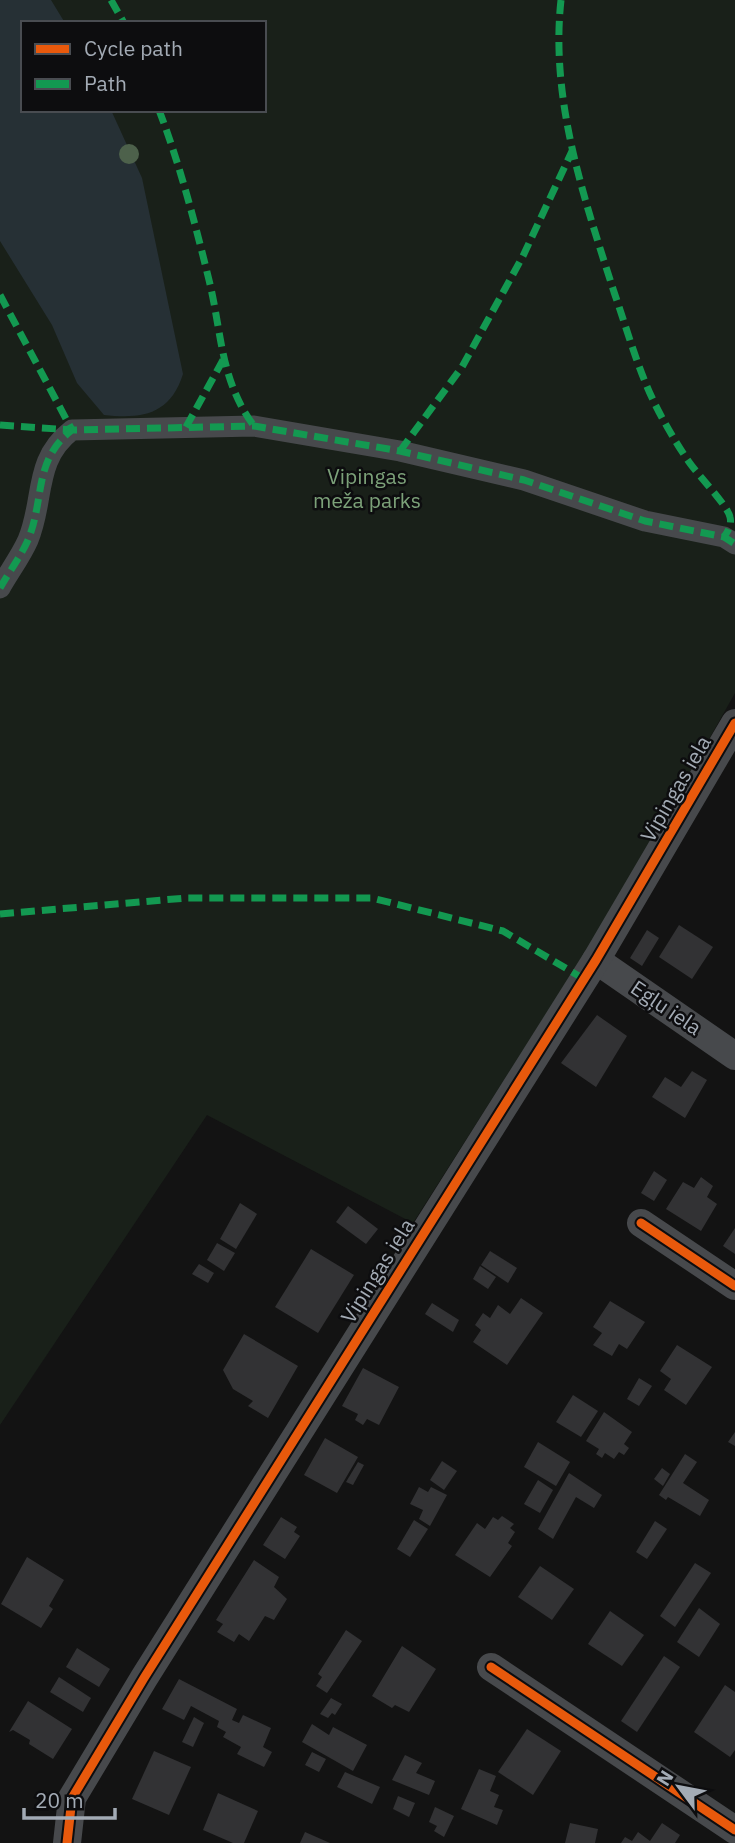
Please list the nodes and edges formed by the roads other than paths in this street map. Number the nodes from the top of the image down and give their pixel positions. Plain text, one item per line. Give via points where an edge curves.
1 (735, 544) edge
2 (0, 588) edge
3 (735, 723) edge
4 (596, 960) junction
5 (735, 1056) edge
6 (641, 1223) dead end
7 (735, 1286) edge
8 (491, 1667) dead end
9 (735, 1830) edge
10 (735, 1837) edge
11 (67, 1843) edge
12 (731, 1843) edge

1 - 2 street via 724,537 645,521 524,480 389,449 232,424 72,430 55,443 47,459 28,539
3 - 4 street, Vipingas iela
4 - 5 street, Egļu iela
4 - 11 street, Vipingas iela via 72,1798
6 - 7 street
8 - 9 street
10 - 12 street

